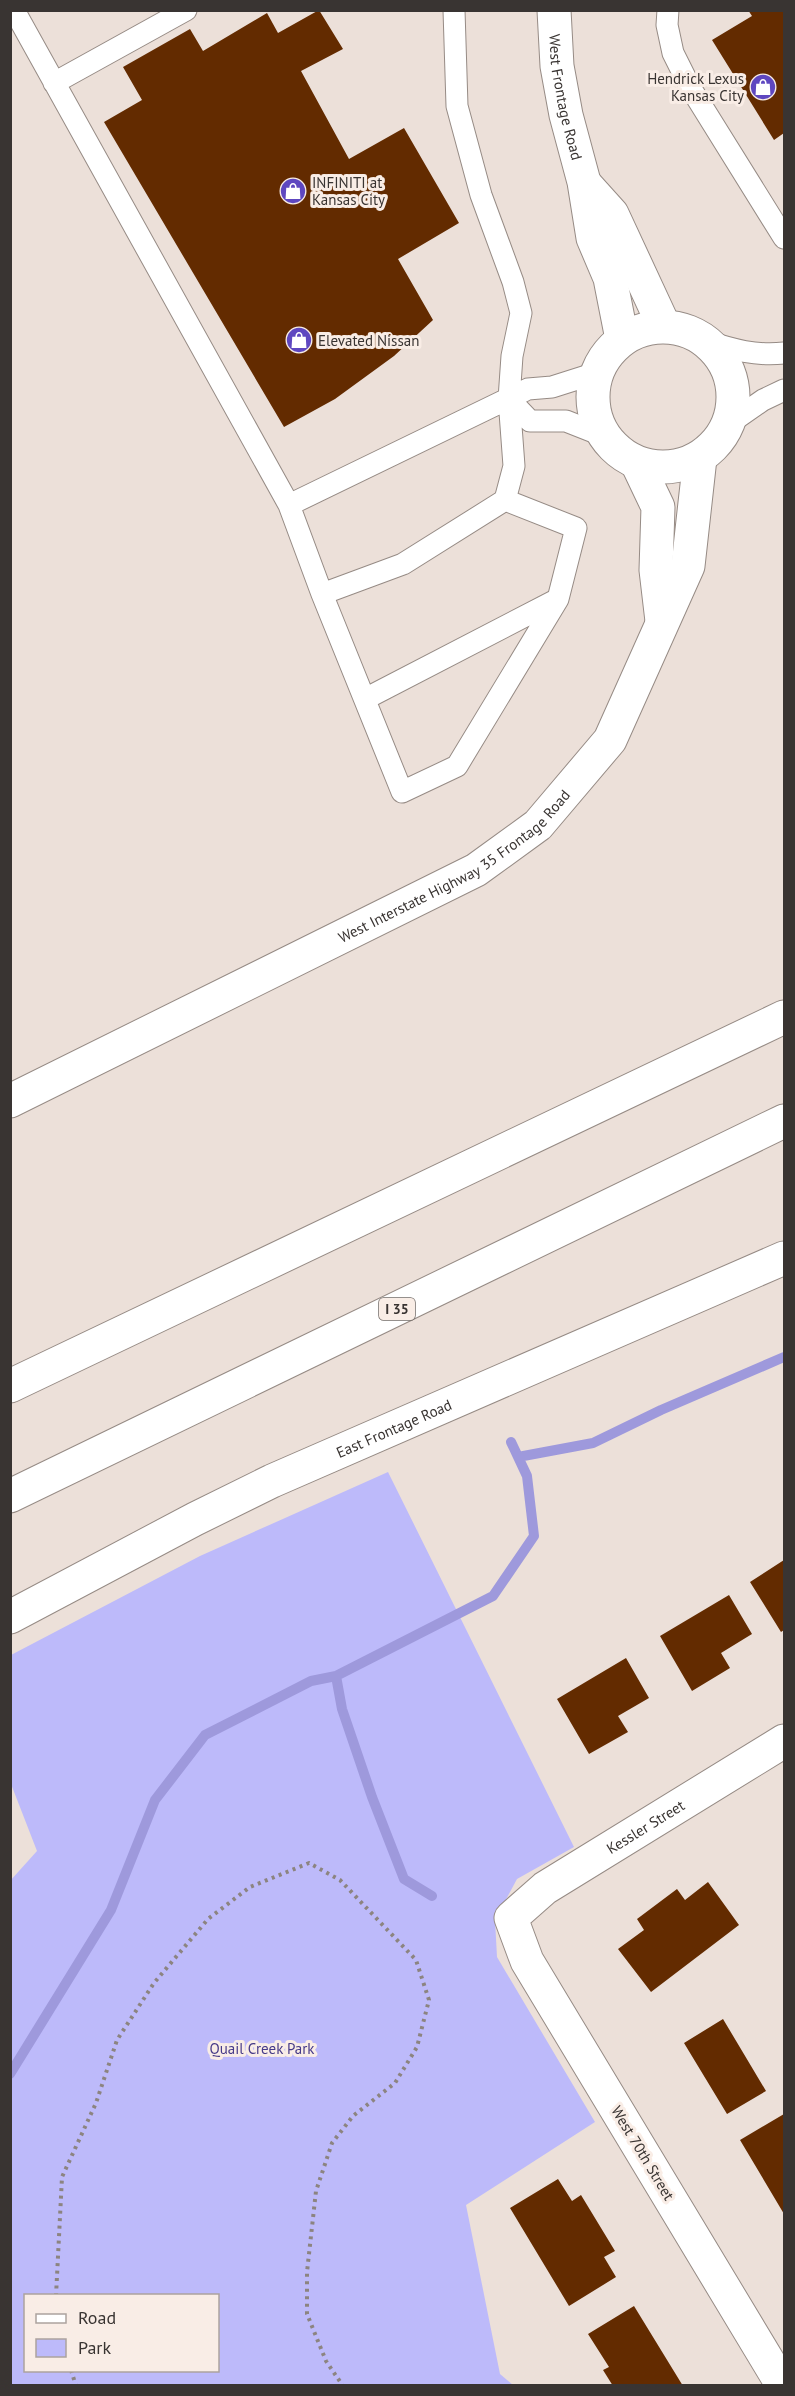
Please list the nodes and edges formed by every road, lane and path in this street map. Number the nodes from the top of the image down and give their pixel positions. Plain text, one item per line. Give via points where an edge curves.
1 (14, 10) edge
2 (186, 10) edge
3 (454, 10) edge
4 (554, 10) edge
5 (668, 10) edge
6 (54, 83) junction
7 (584, 182) junction
8 (776, 207) edge
9 (784, 238) edge
10 (664, 326) junction
11 (622, 339) junction
12 (706, 341) junction
13 (784, 353) edge
14 (596, 373) junction
15 (784, 390) edge
16 (509, 399) junction
17 (729, 423) junction
18 (604, 436) junction
19 (700, 458) junction
20 (637, 463) junction
21 (505, 500) junction
22 (290, 505) junction
23 (322, 594) junction
24 (558, 599) junction
25 (662, 621) junction
26 (364, 699) junction
27 (784, 1017) edge
28 (10, 1101) edge
29 (784, 1121) edge
30 (784, 1258) edge
31 (10, 1386) edge
32 (10, 1496) edge
33 (10, 1617) edge
34 (784, 1741) edge
35 (511, 1918) joint
36 (56, 2294) edge
37 (344, 2385) edge
38 (783, 2385) edge

1 - 6 lane
2 - 6 lane
3 - 16 lane via 457,106 481,195 521,313
4 - 7 main road, West Frontage Road via 558,76
5 - 8 lane via 673,53 690,87
6 - 22 lane
7 - 10 main road, West Frontage Road via 612,214
7 - 11 main road, West Frontage Road via 593,238 610,278
8 - 9 lane
10 - 11 main road via 642,329
10 - 12 main road via 686,330
11 - 14 main road via 606,354
12 - 13 lane via 763,355
12 - 17 main road via 722,357 731,378 734,401
14 - 16 lane via 552,387 528,389
14 - 18 main road via 592,394 595,416
15 - 17 lane
16 - 18 lane via 530,421 566,421
16 - 21 lane via 514,466
16 - 22 lane
17 - 19 main road via 718,443
18 - 20 main road via 618,452
19 - 20 main road via 680,466 659,468
19 - 25 main road, West Interstate Highway 35 Frontage Road via 688,566
20 - 25 main road via 658,507 656,570
21 - 23 lane via 403,564
21 - 24 lane via 576,528
22 - 23 lane
23 - 26 lane
24 - 26 lane
24 - 26 lane via 457,766 402,792
25 - 28 main road, West Interstate Highway 35 Frontage Road via 610,740 537,825 476,870
27 - 31 main road
29 - 32 main road, I 35
30 - 33 main road, East Frontage Road via 272,1481
34 - 35 main road, Kessler Street via 545,1888
35 - 38 main road, West 70th Street via 527,1961
36 - 37 path via 62,2177 96,2103 117,2040 154,1983 208,1919 250,1887 309,1863 340,1880 416,1960 429,2000 417,2047 394,2083 353,2116 332,2143 316,2191 307,2272 307,2314 326,2361

